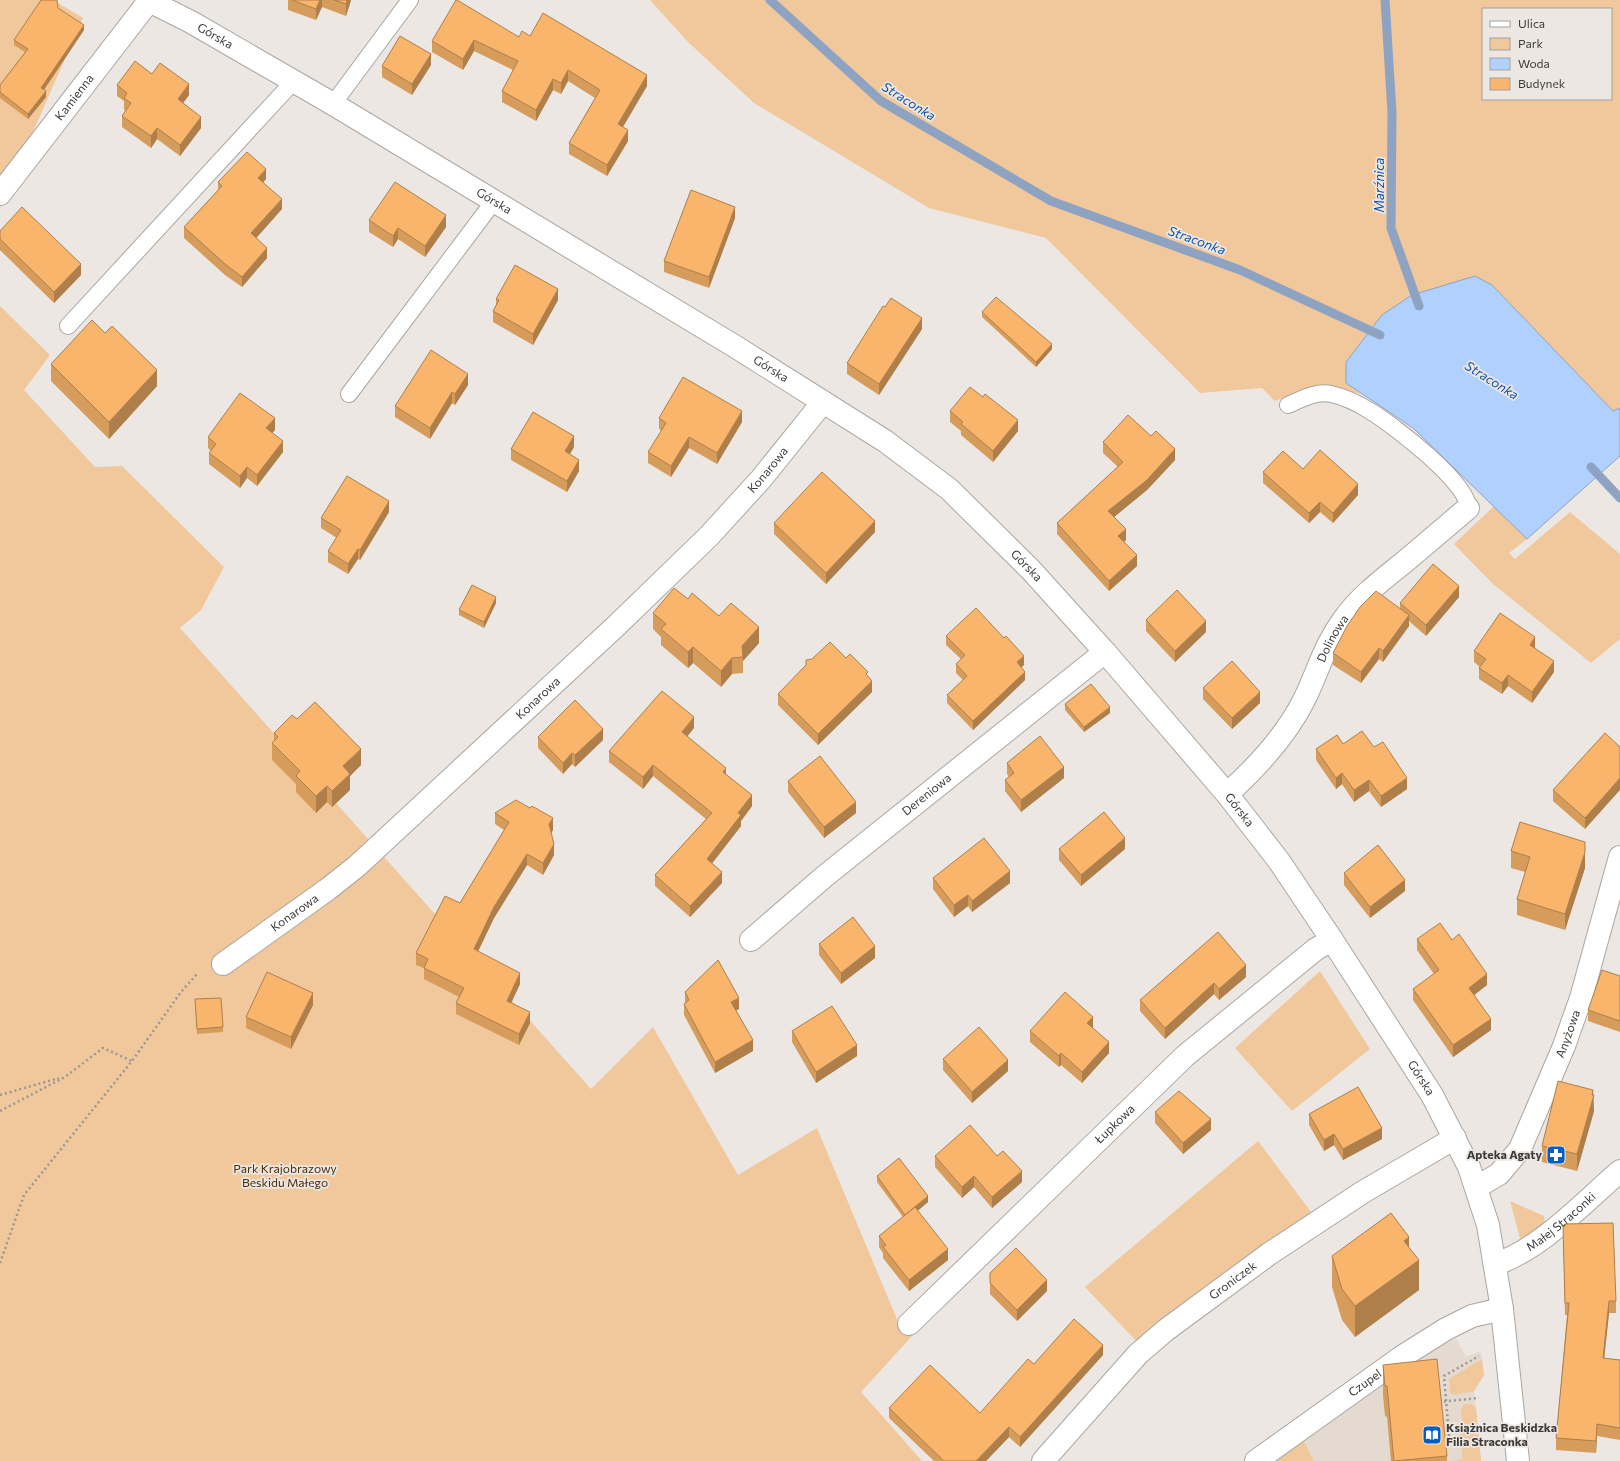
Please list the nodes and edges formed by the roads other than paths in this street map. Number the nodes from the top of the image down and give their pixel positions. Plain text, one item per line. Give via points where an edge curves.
1 (148, 0) edge
2 (410, 0) edge
3 (293, 82) junction
4 (333, 104) junction
5 (0, 194) edge
6 (494, 201) junction
7 (68, 326) dead end
8 (348, 394) dead end
9 (823, 402) junction
10 (1288, 405) dead end
11 (1468, 508) joint
12 (1105, 652) junction
13 (1227, 794) junction
14 (1620, 857) edge
15 (751, 940) dead end
16 (1332, 940) junction
17 (223, 964) road end
18 (1455, 1138) junction
19 (1620, 1171) edge
20 (1477, 1187) junction
21 (1496, 1264) junction
22 (1502, 1309) junction
23 (909, 1324) dead end
24 (1042, 1461) edge
25 (1256, 1461) edge
26 (1518, 1461) edge

1 - 3 street, Górska via 191,22
1 - 5 street, Kamienna
2 - 4 lane
3 - 4 street, Górska
3 - 7 lane
4 - 6 street, Górska
6 - 8 lane
6 - 9 street, Górska
9 - 12 street, Górska via 885,441 949,489 1030,570
9 - 17 street, Konarowa via 761,479 708,536 616,626 357,866
10 - 11 lane via 1313,394 1330,394 1346,398 1370,411 1403,434 1443,470 1460,488 1468,502
11 - 13 street, Dolinowa via 1357,602 1331,637 1294,716 1253,769
12 - 13 street, Górska
12 - 15 street, Dereniowa via 825,876
13 - 16 street, Górska via 1279,861
14 - 20 street, Anyżowa via 1574,1018 1520,1149 1499,1174
16 - 18 street, Górska via 1432,1095
16 - 23 street, Łupkowa via 1316,949 1185,1056
18 - 20 street, Górska
18 - 24 street, Groniczek via 1363,1192 1276,1250 1166,1330 1138,1354
19 - 21 street, Małej Straconki via 1541,1240 1514,1258
20 - 21 street, Górska
21 - 22 street, Górska
22 - 25 street, Czupel via 1472,1316 1403,1356
22 - 26 street, Górska

